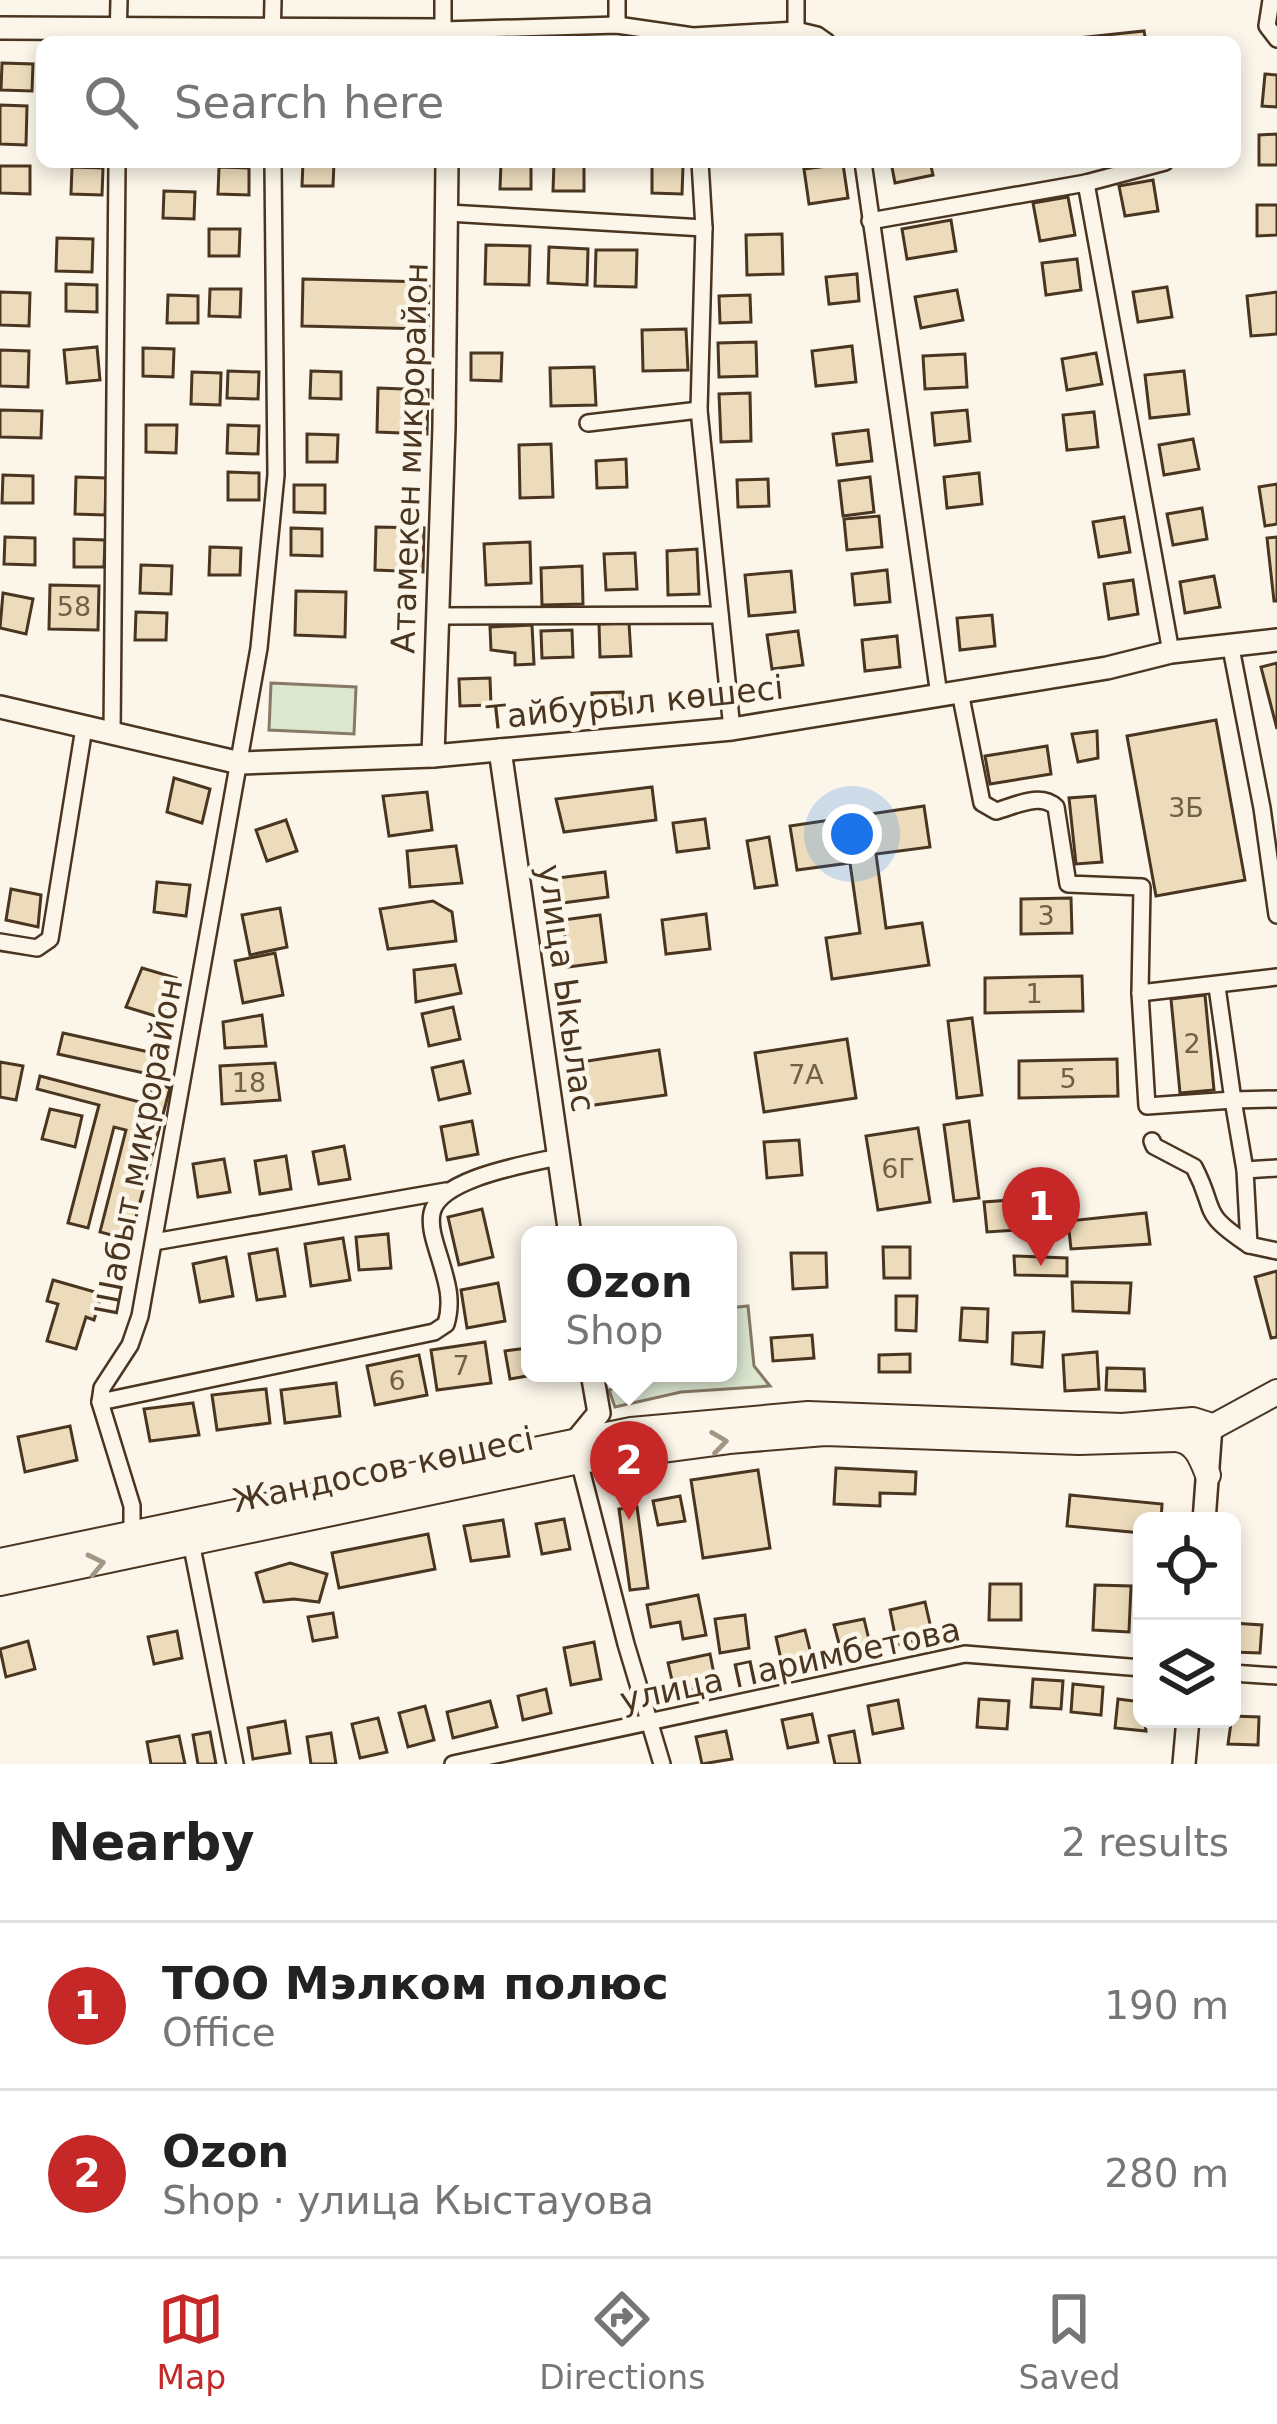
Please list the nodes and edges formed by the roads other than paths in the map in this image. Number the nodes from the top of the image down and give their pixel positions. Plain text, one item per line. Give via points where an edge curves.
1 (119, 0) edge
2 (273, 0) edge
3 (443, 0) edge
4 (617, 0) edge
5 (796, 0) edge
6 (1271, 0) edge
7 (617, 25) junction
8 (0, 28) edge
9 (796, 30) junction
10 (118, 34) edge
11 (272, 36) edge
12 (443, 36) edge
13 (677, 36) edge
14 (727, 36) edge
15 (818, 36) edge
16 (1277, 39) edge
17 (117, 168) edge
18 (273, 168) edge
19 (447, 168) edge
20 (700, 168) edge
21 (864, 168) edge
22 (1143, 168) edge
23 (1086, 184) junction
24 (448, 213) junction
25 (870, 221) junction
26 (704, 228) junction
27 (699, 410) junction
28 (588, 423) dead end
29 (720, 615) junction
30 (438, 616) junction
31 (1277, 640) edge
32 (1230, 643) junction
33 (1171, 652) junction
34 (949, 694) junction
35 (0, 707) edge
36 (84, 728) junction
37 (732, 729) junction
38 (112, 735) junction
39 (500, 750) junction
40 (433, 756) junction
41 (240, 763) junction
42 (1277, 915) edge
43 (0, 942) edge
44 (1277, 977) edge
45 (1217, 987) junction
46 (1140, 993) junction
47 (1277, 1099) edge
48 (1232, 1100) junction
49 (1152, 1141) dead end
50 (558, 1157) junction
51 (1277, 1168) edge
52 (1245, 1170) junction
53 (446, 1191) junction
54 (569, 1226) edge
55 (154, 1242) junction
56 (1249, 1245) junction
57 (1277, 1251) edge
58 (593, 1382) edge
59 (1277, 1392) edge
60 (100, 1402) junction
61 (1211, 1426) junction
62 (1176, 1439) junction
63 (577, 1451) junction
64 (1208, 1475) junction
65 (1205, 1512) edge
66 (132, 1533) junction
67 (189, 1533) junction
68 (0, 1561) edge
69 (0, 1583) edge
70 (1133, 1667) edge
71 (1241, 1674) edge
72 (1277, 1676) edge
73 (651, 1723) junction
74 (1187, 1728) edge
75 (235, 1764) edge
76 (453, 1764) edge
77 (662, 1764) edge
78 (1184, 1764) edge

1 - 10 street
2 - 11 street
3 - 12 street
4 - 7 street
5 - 9 street
6 - 16 street via 1267,26
7 - 12 street
7 - 13 street
8 - 10 street
9 - 14 street
9 - 15 street
10 - 11 street
11 - 12 street
17 - 38 street
18 - 41 street, Шабыт микрорайон via 276,476
19 - 24 street, Атамекен микрорайон
20 - 26 street
21 - 25 street
22 - 23 street
23 - 25 street
23 - 33 street
24 - 26 street
24 - 30 street, Атамекен микрорайон
25 - 34 street
26 - 27 street
27 - 28 street
27 - 29 street
29 - 30 street
29 - 37 street
30 - 40 street, Атамекен микрорайон
31 - 32 street, Тайбурыл көшесі
32 - 33 street, Тайбурыл көшесі
32 - 42 street
33 - 34 street, Тайбурыл көшесі
34 - 37 street, Тайбурыл көшесі
34 - 46 street via 982,803 996,811 1049,800 1068,884 1142,887
35 - 36 street, Тайбурыл көшесі
36 - 38 street, Тайбурыл көшесі
36 - 43 street via 50,939 37,948
37 - 39 street, Тайбурыл көшесі
38 - 41 street, Тайбурыл көшесі
39 - 40 street, Тайбурыл көшесі
39 - 50 street, улица Ыкылас
40 - 41 street, Тайбурыл көшесі
41 - 55 street, Шабыт микрорайон
44 - 45 street
45 - 46 street
45 - 48 street
46 - 48 street via 1148,1108
47 - 48 street
48 - 52 street
49 - 56 street via 1194,1167 1208,1212
50 - 53 street
50 - 54 street, улица Ыкылас
51 - 52 street
52 - 56 street
53 - 55 street
53 - 60 street via 432,1214 451,1310 434,1332
55 - 60 street, Шабыт микрорайон via 135,1330
56 - 57 street
58 - 63 street via 598,1413
59 - 61 main road, Жандосов көшесі
60 - 66 street
61 - 62 main road, Жандосов көшесі
61 - 63 main road, Жандосов көшесі via 808,1414 631,1430
61 - 64 street
63 -> 62 main road, Жандосов көшесі via 825,1433
62 - 64 main road via 1199,1453
63 - 67 main road, Жандосов көшесі
63 - 73 street
64 - 65 street
66 - 67 main road, Жандосов көшесі
66 - 68 main road, Жандосов көшесі
69 -> 67 main road, Жандосов көшесі
67 - 75 street
70 - 73 street, улица Паримбетова via 965,1654
71 - 72 street
73 - 76 street, улица Паримбетова
73 - 77 street
74 - 78 street

